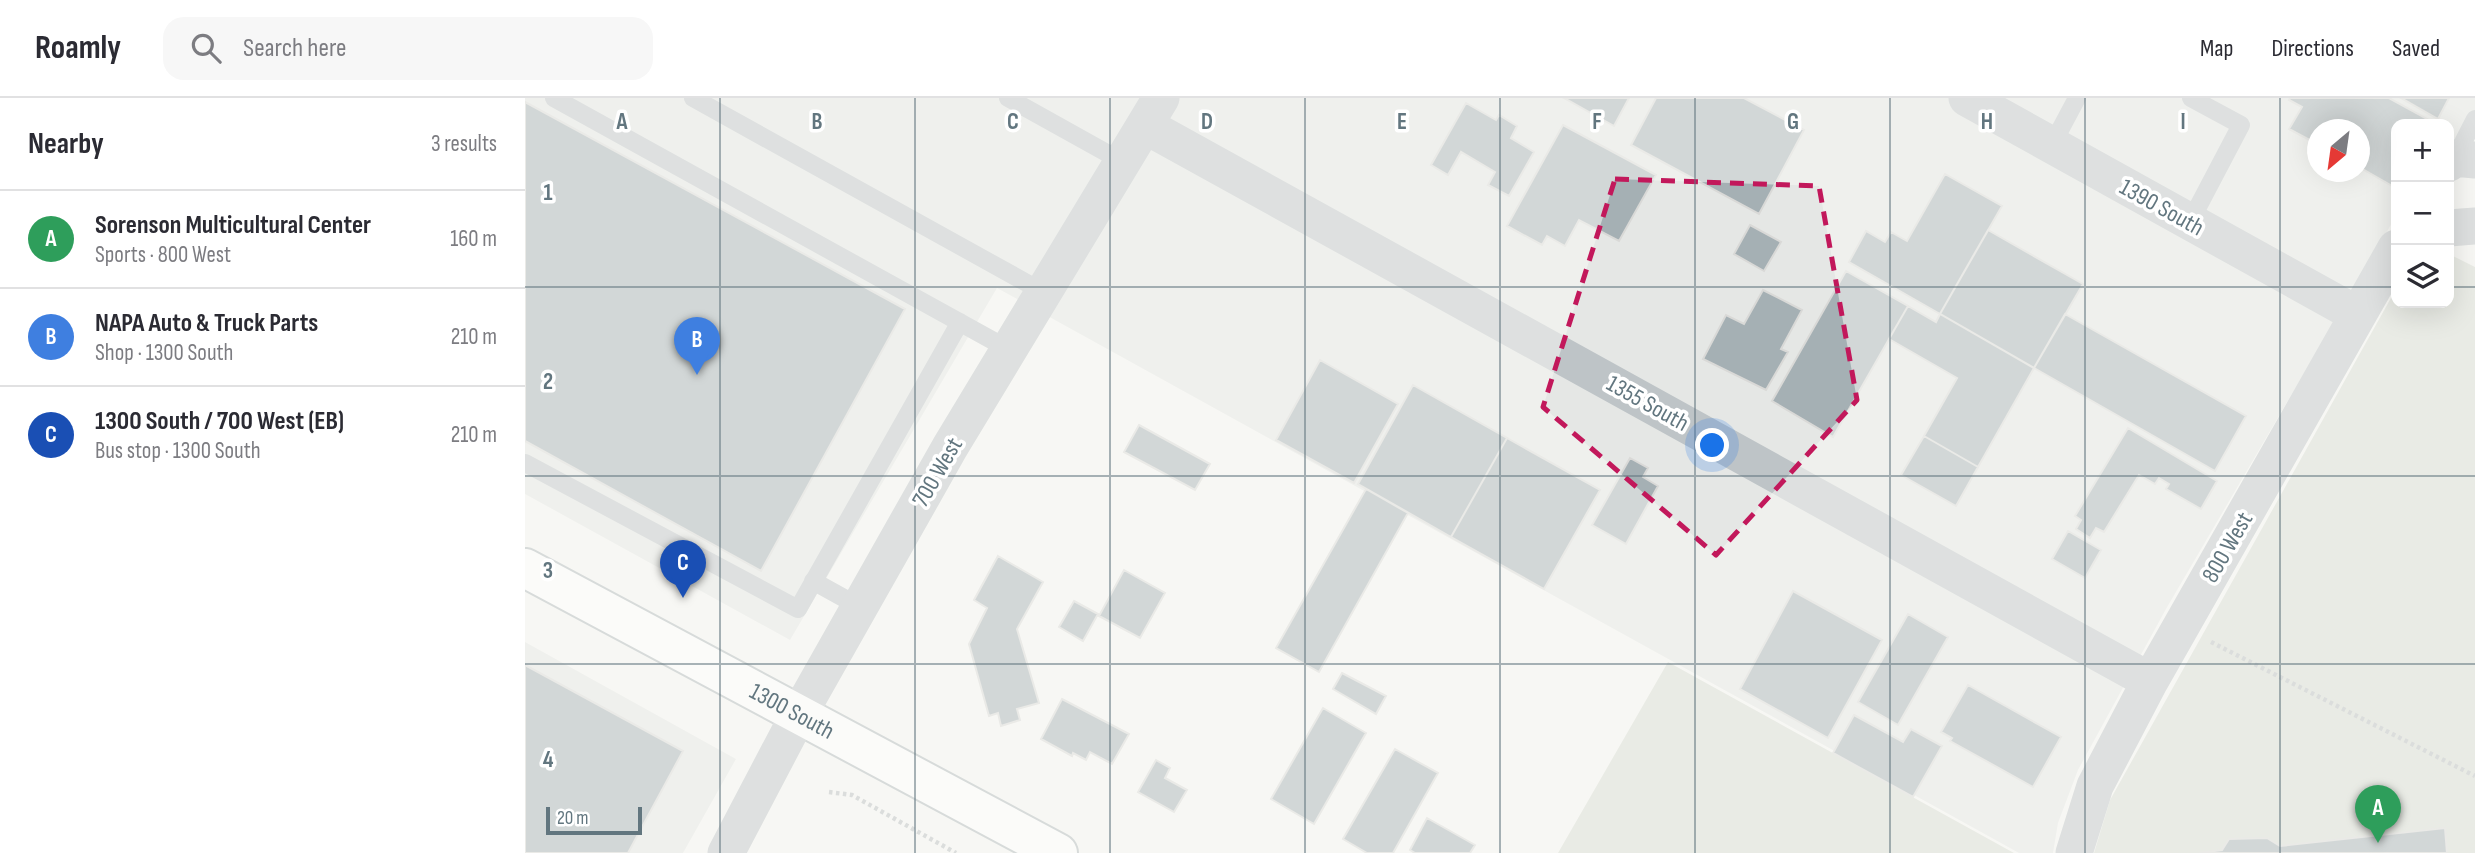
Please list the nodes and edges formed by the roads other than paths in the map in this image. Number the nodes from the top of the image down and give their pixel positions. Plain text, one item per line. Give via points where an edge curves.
1 (554, 98) edge
2 (693, 98) edge
3 (1008, 98) edge
4 (1966, 98) edge
5 (2077, 98) edge
6 (2191, 98) edge
7 (1153, 112) edge
8 (2475, 119) edge
9 (2052, 145) junction
10 (2460, 160) edge
11 (1123, 162) junction
12 (2190, 222) junction
13 (2475, 226) edge
14 (2454, 228) edge
15 (2391, 257) edge
16 (1043, 292) junction
17 (2358, 315) junction
18 (960, 323) junction
19 (1008, 349) junction
20 (525, 463) edge
21 (525, 568) edge
22 (813, 581) junction
23 (860, 607) junction
24 (2150, 681) junction
25 (799, 714) junction
26 (726, 853) edge
27 (1058, 853) edge
28 (2074, 853) edge

1 - 18 lane
2 - 16 lane
3 - 11 lane
4 - 9 street, 1390 South
5 - 9 lane
6 - 12 lane via 2241,125
7 - 11 street, 700 West
7 - 24 street, 1355 South
8 - 10 lane
9 - 12 street, 1390 South
11 - 16 street, 700 West
12 - 17 street, 1390 South
13 - 14 street
15 - 17 street, 800 West
16 - 19 street, 700 West
17 - 24 street, 800 West
18 - 19 lane
18 - 22 lane
19 - 23 street, 700 West
20 - 22 lane via 798,609
21 - 25 main road, 1300 South
22 - 23 lane
23 - 25 street, 700 West
24 - 28 street, 800 West via 2095,786
25 - 26 street, 700 West
25 - 27 main road, 1300 South

